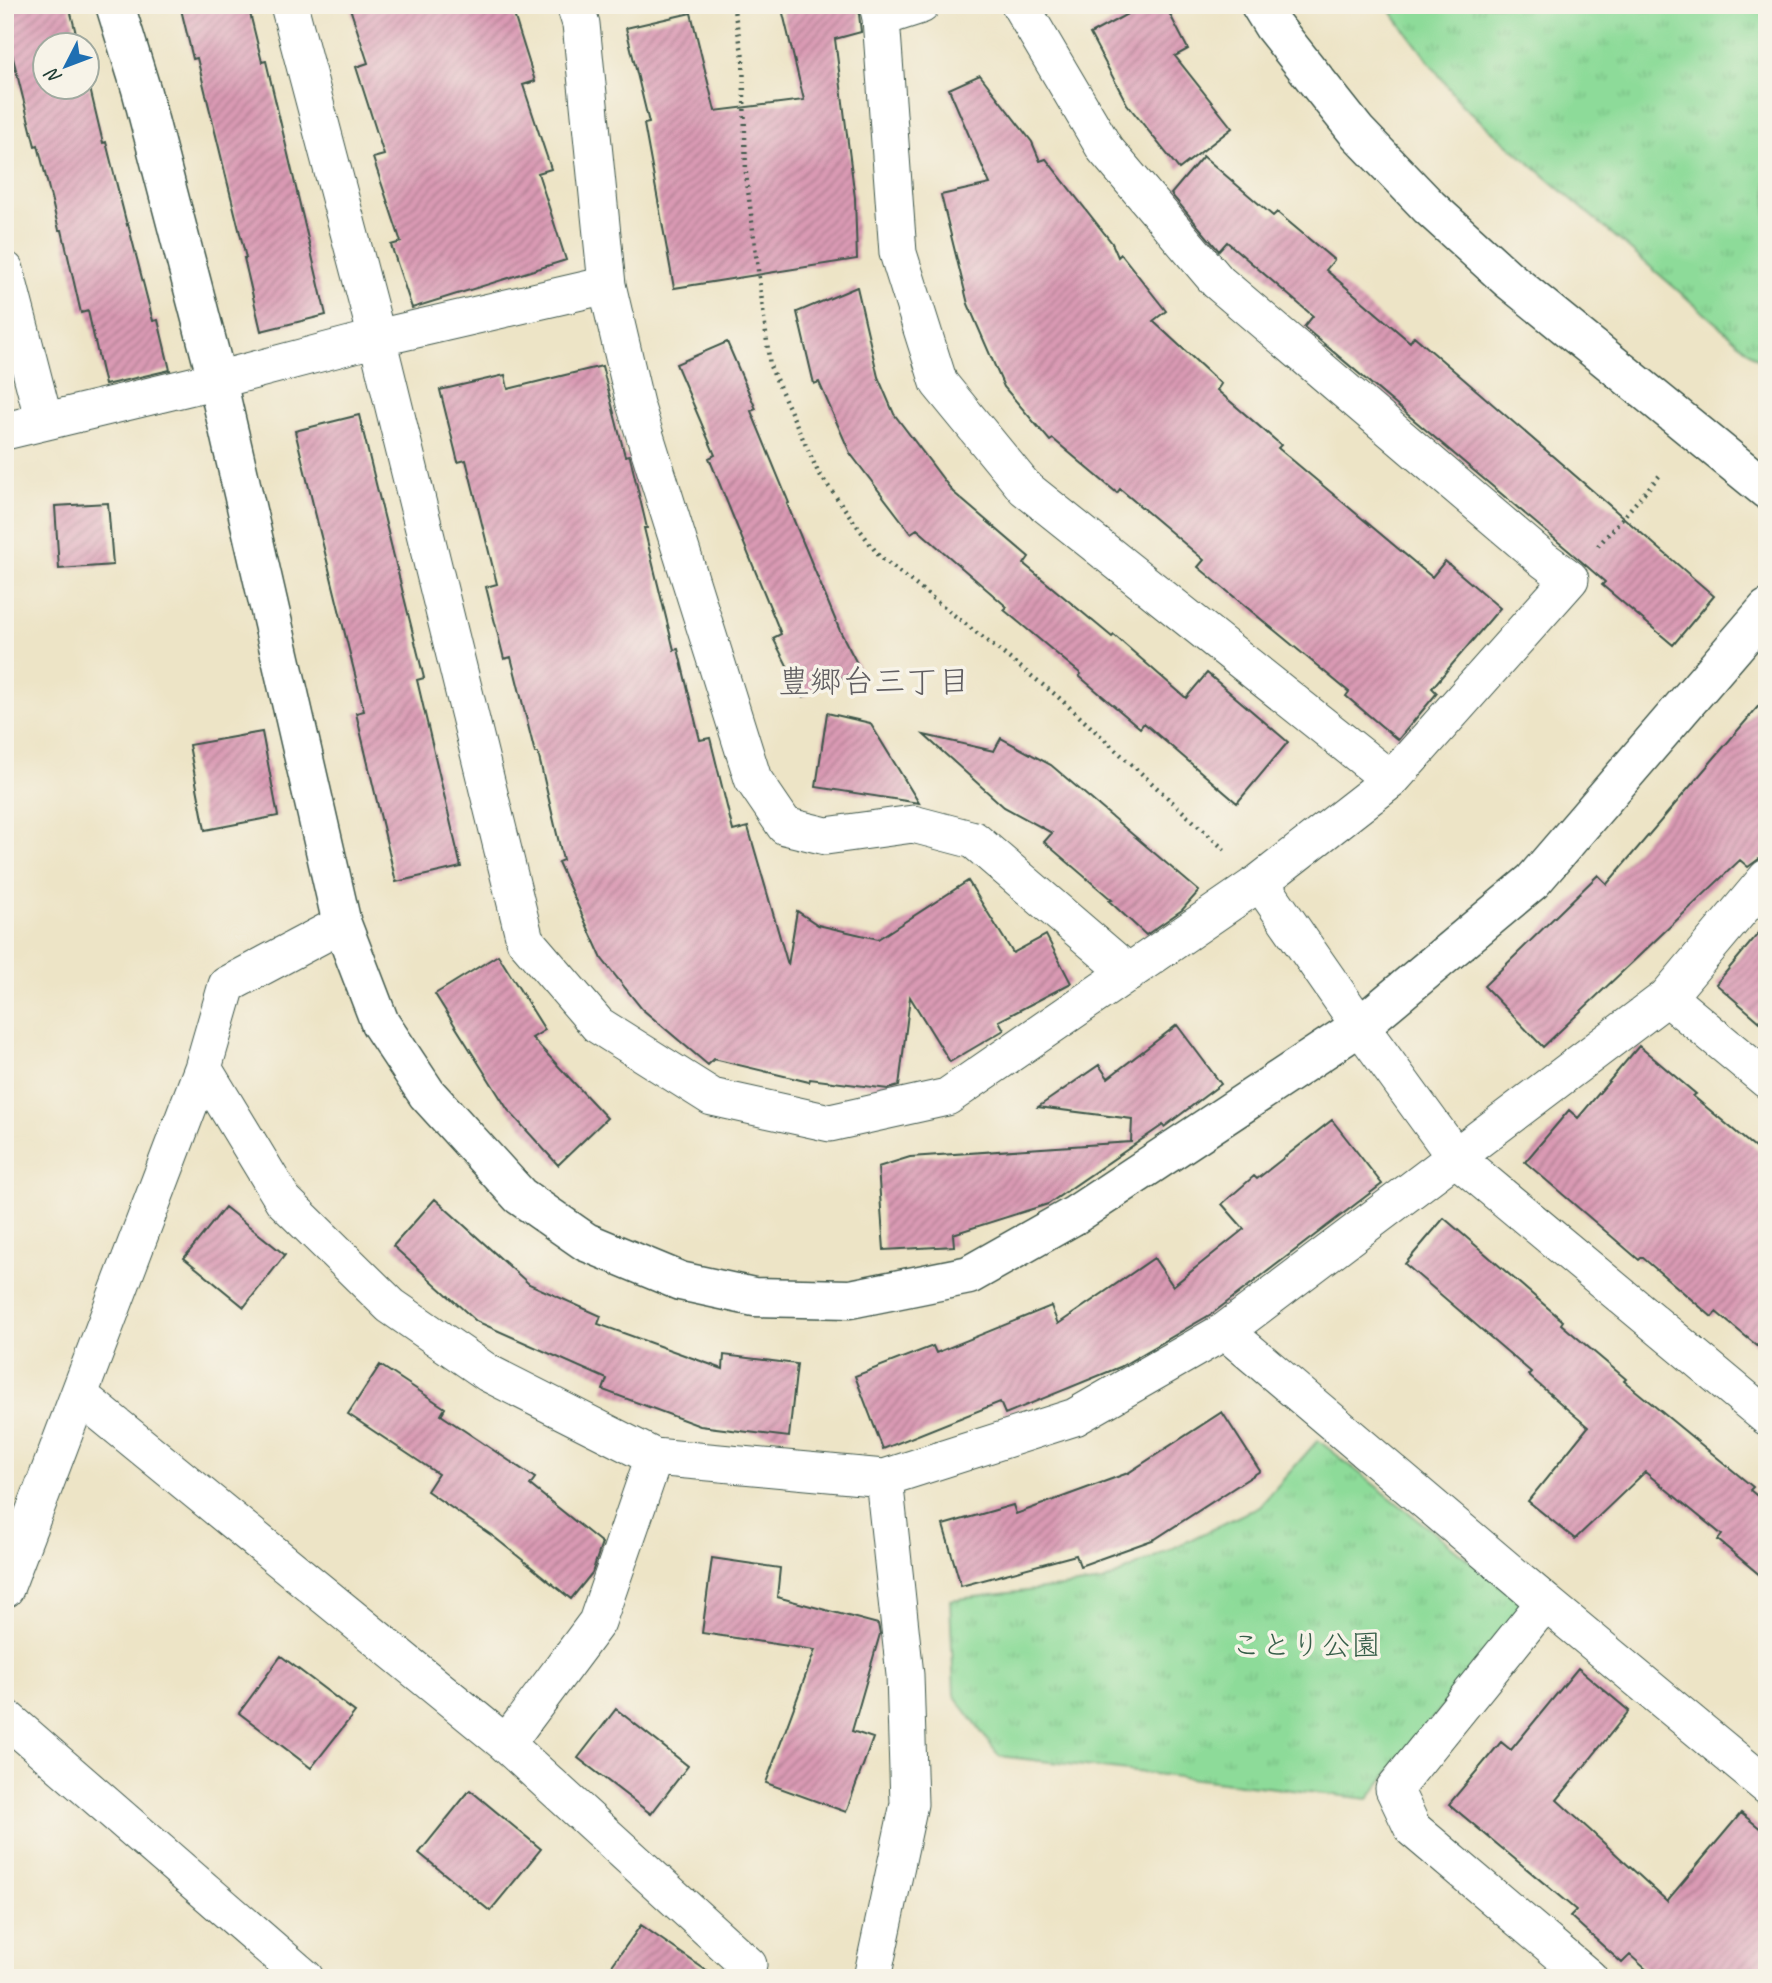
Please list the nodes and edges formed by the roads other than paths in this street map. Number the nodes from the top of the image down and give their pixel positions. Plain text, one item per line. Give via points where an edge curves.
1 (115, 5) edge
2 (289, 5) edge
3 (575, 5) edge
4 (921, 5) edge
5 (1020, 5) edge
6 (1260, 5) edge
7 (880, 12) edge
8 (5, 270) edge
9 (607, 285) junction
10 (377, 338) junction
11 (217, 380) junction
12 (44, 421) junction
13 (5, 431) edge
14 (1767, 490) edge
15 (1767, 609) edge
16 (1391, 780) junction
17 (1767, 878) edge
18 (1260, 882) junction
19 (342, 924) junction
20 (1129, 972) junction
21 (1667, 997) junction
22 (1360, 1026) junction
23 (203, 1068) junction
24 (1767, 1080) edge
25 (1456, 1158) junction
26 (1224, 1331) junction
27 (79, 1395) junction
28 (1767, 1417) edge
29 (654, 1457) junction
30 (884, 1478) junction
31 (5, 1589) edge
32 (1545, 1602) junction
33 (5, 1717) edge
34 (506, 1744) junction
35 (1767, 1786) edge
36 (305, 1978) edge
37 (738, 1978) edge
38 (872, 1978) edge
39 (1589, 1978) edge

1 - 11 street
2 - 10 street
3 - 9 street via 581,24
4 - 7 street
5 - 16 street via 1105,149 1218,282 1570,579
6 - 14 street via 1357,132 1429,207 1508,279
7 - 16 street via 898,253 939,383 1025,488
8 - 12 street
9 - 10 street
9 - 20 street via 635,404 753,779 785,826 826,836 913,824 974,840
10 - 11 street
10 - 20 street via 525,940 598,1025 712,1097 830,1123 947,1097
11 - 12 street
11 - 19 street
12 - 13 street
15 - 22 street via 1533,880
16 - 18 street
17 - 21 street
18 - 20 street
18 - 22 street
19 - 22 street via 380,1023 427,1094 520,1195 586,1242 680,1281 754,1297 850,1299 970,1275 1075,1215
19 - 23 street via 227,985
21 - 24 street
21 - 25 street
22 - 25 street
23 - 27 street
23 - 29 street via 284,1200 391,1306 488,1373
25 - 26 street
25 - 28 street
26 - 30 street via 1075,1417
26 - 32 street
27 - 31 street
27 - 34 street
29 - 30 street
29 - 34 street via 597,1622
30 - 38 street via 905,1675 909,1804
32 - 35 street
32 - 39 street via 1394,1789 1413,1829
33 - 36 street
34 - 37 street via 748,1965

